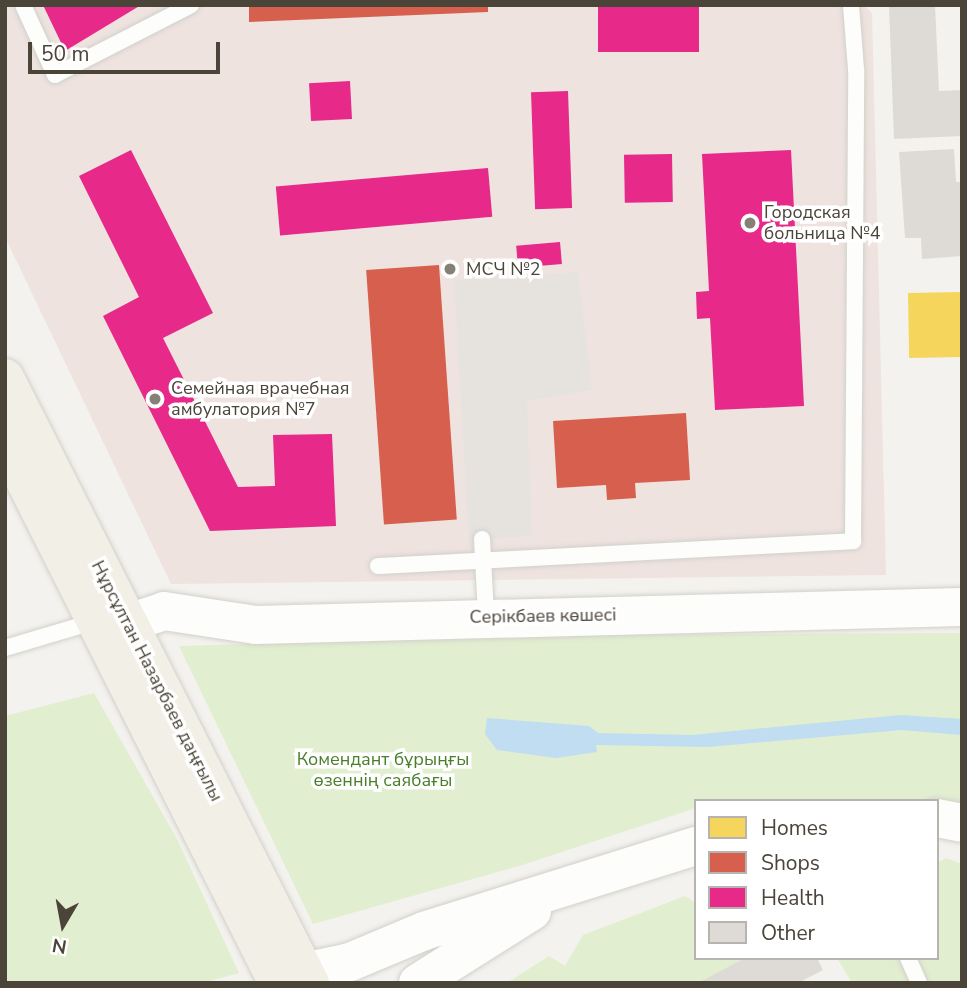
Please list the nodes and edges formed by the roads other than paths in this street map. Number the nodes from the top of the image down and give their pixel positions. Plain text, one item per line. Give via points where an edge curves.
1 (23, 5) edge
2 (191, 5) edge
3 (851, 5) edge
4 (5, 378) edge
5 (5, 441) edge
6 (482, 539) dead end
7 (484, 562) junction
8 (378, 566) dead end
9 (962, 607) edge
10 (486, 616) junction
11 (112, 622) junction
12 (5, 649) edge
13 (939, 818) edge
14 (962, 823) edge
15 (694, 847) edge
16 (561, 892) junction
17 (909, 960) edge
18 (292, 975) edge
19 (418, 983) edge
20 (919, 983) edge

1 - 2 lane via 55,75
3 - 7 lane via 856,69 853,541
4 - 11 main road, Нұрсұлтан Назарбаев даңғылы
5 - 11 main road, Нұрсұлтан Назарбаев даңғылы
6 - 7 lane
7 - 8 lane
7 - 10 lane
9 - 10 street, Серікбаев көшесі
10 - 11 street, Серікбаев көшесі via 256,625 163,611
11 - 12 lane
11 - 18 main road, Нұрсұлтан Назарбаев даңғылы
13 - 14 street
15 - 16 street
16 - 18 street
16 - 19 street
17 - 20 lane

